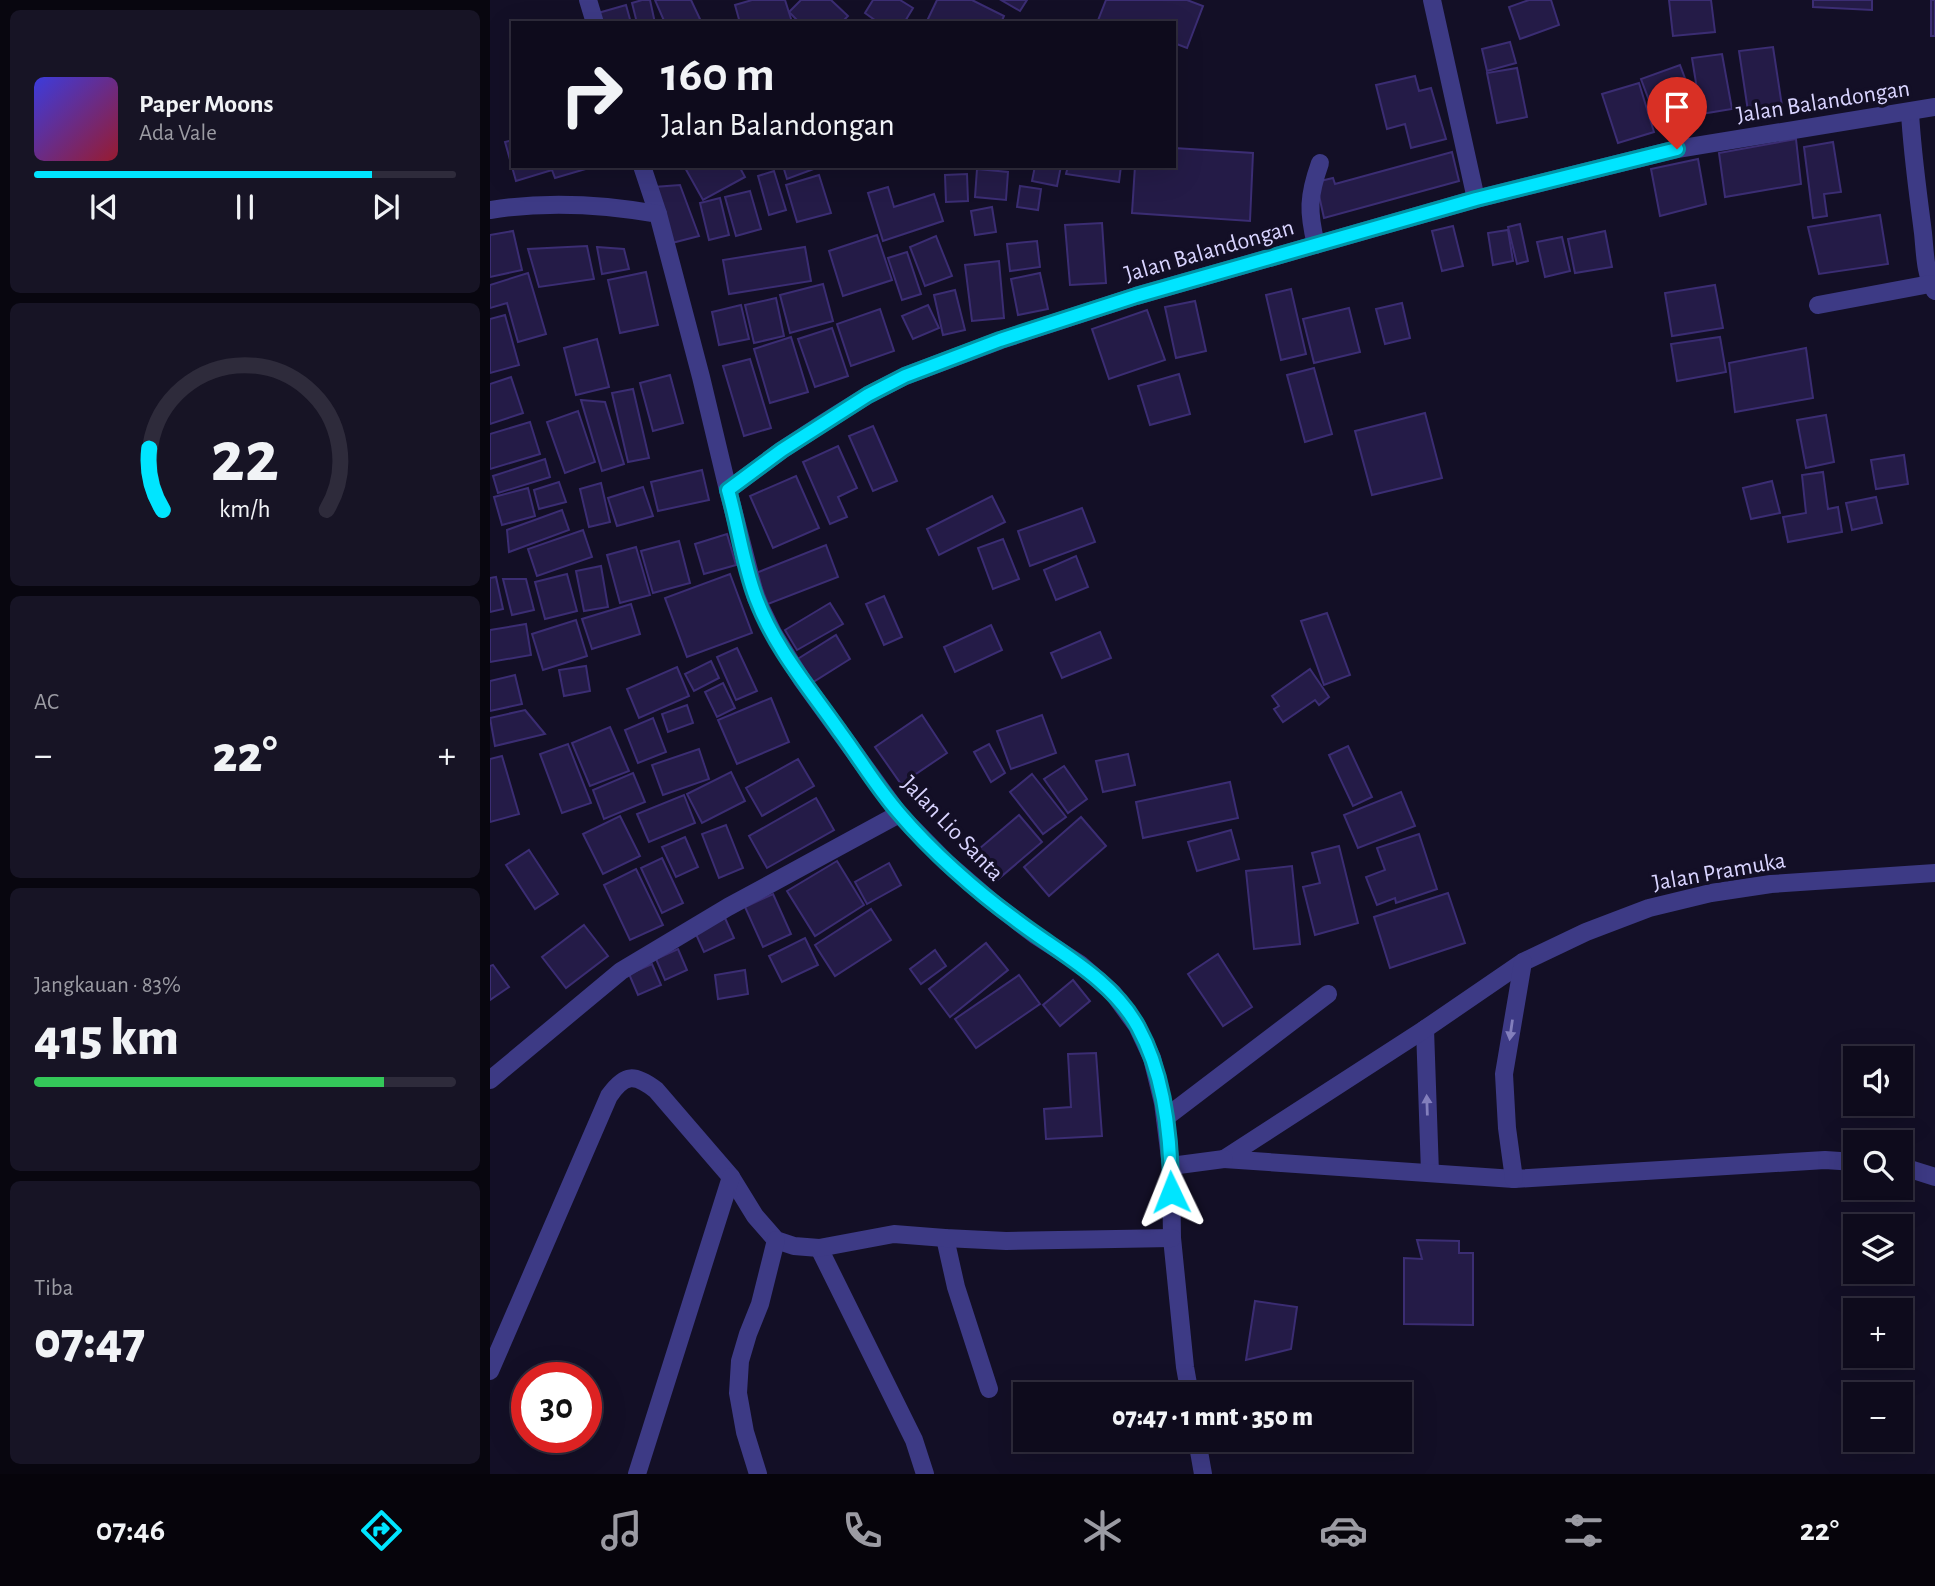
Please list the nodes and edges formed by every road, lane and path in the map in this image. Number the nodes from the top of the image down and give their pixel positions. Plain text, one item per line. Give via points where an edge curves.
1 (588, 0) edge
2 (1432, 0) edge
3 (594, 21) edge
4 (1935, 107) edge
5 (1910, 112) junction
6 (1320, 163) dead end
7 (643, 168) edge
8 (1476, 199) junction
9 (490, 210) edge
10 (658, 214) junction
11 (1316, 245) junction
12 (1933, 288) edge
13 (1818, 304) dead end
14 (728, 490) junction
15 (899, 814) junction
16 (1935, 873) edge
17 (1522, 962) junction
18 (1328, 994) dead end
19 (1425, 1029) junction
20 (490, 1080) edge
21 (1165, 1118) junction
22 (1224, 1159) junction
23 (1843, 1161) edge
24 (1171, 1166) junction
25 (1913, 1170) edge
26 (1430, 1173) junction
27 (731, 1177) junction
28 (1935, 1177) edge
29 (1514, 1179) junction
30 (945, 1238) junction
31 (1172, 1238) junction
32 (776, 1240) junction
33 (818, 1248) junction
34 (490, 1371) edge
35 (1187, 1382) edge
36 (989, 1388) dead end
37 (1199, 1452) edge
38 (637, 1474) edge
39 (758, 1474) edge
40 (925, 1474) edge
41 (1203, 1474) edge

1 - 3 street
2 - 8 street
4 - 5 street, Jalan Balandongan
5 - 8 street, Jalan Balandongan via 1677,149
5 - 12 street
6 - 11 street via 1309,206
7 - 10 street
8 - 11 street, Jalan Balandongan
9 - 10 street via 557,204
10 - 14 street
11 - 14 street, Jalan Balandongan via 1136,296 905,376 825,422
12 - 13 street
14 - 15 street, Jalan Lio Santa via 756,598 773,633
15 - 20 street via 727,907 621,971
15 - 21 street, Jalan Lio Santa via 990,901 1113,993 1138,1026 1153,1058
16 - 17 street, Jalan Pramuka via 1771,884 1711,893 1649,908
17 - 19 street, Jalan Pramuka
17 -> 29 street via 1504,1074
18 - 21 street
19 - 22 street, Jalan Pramuka
26 -> 19 street
21 - 24 street, Jalan Lio Santa
22 - 24 street, Jalan Pramuka
22 - 26 street, Jalan Pramuka
23 - 29 street, Jalan Pramuka
24 - 31 street, Jalan Lio Santa
25 - 28 street
26 - 29 street, Jalan Pramuka
27 - 32 street
27 - 34 street via 656,1090 637,1078 624,1080 609,1096
27 - 38 street
30 - 31 street
30 - 33 street via 894,1234
30 - 36 street
31 - 35 street, Jalan Lio Santa
32 - 33 street
32 - 39 street via 740,1361 738,1393
33 - 40 street via 914,1440
37 - 41 street

